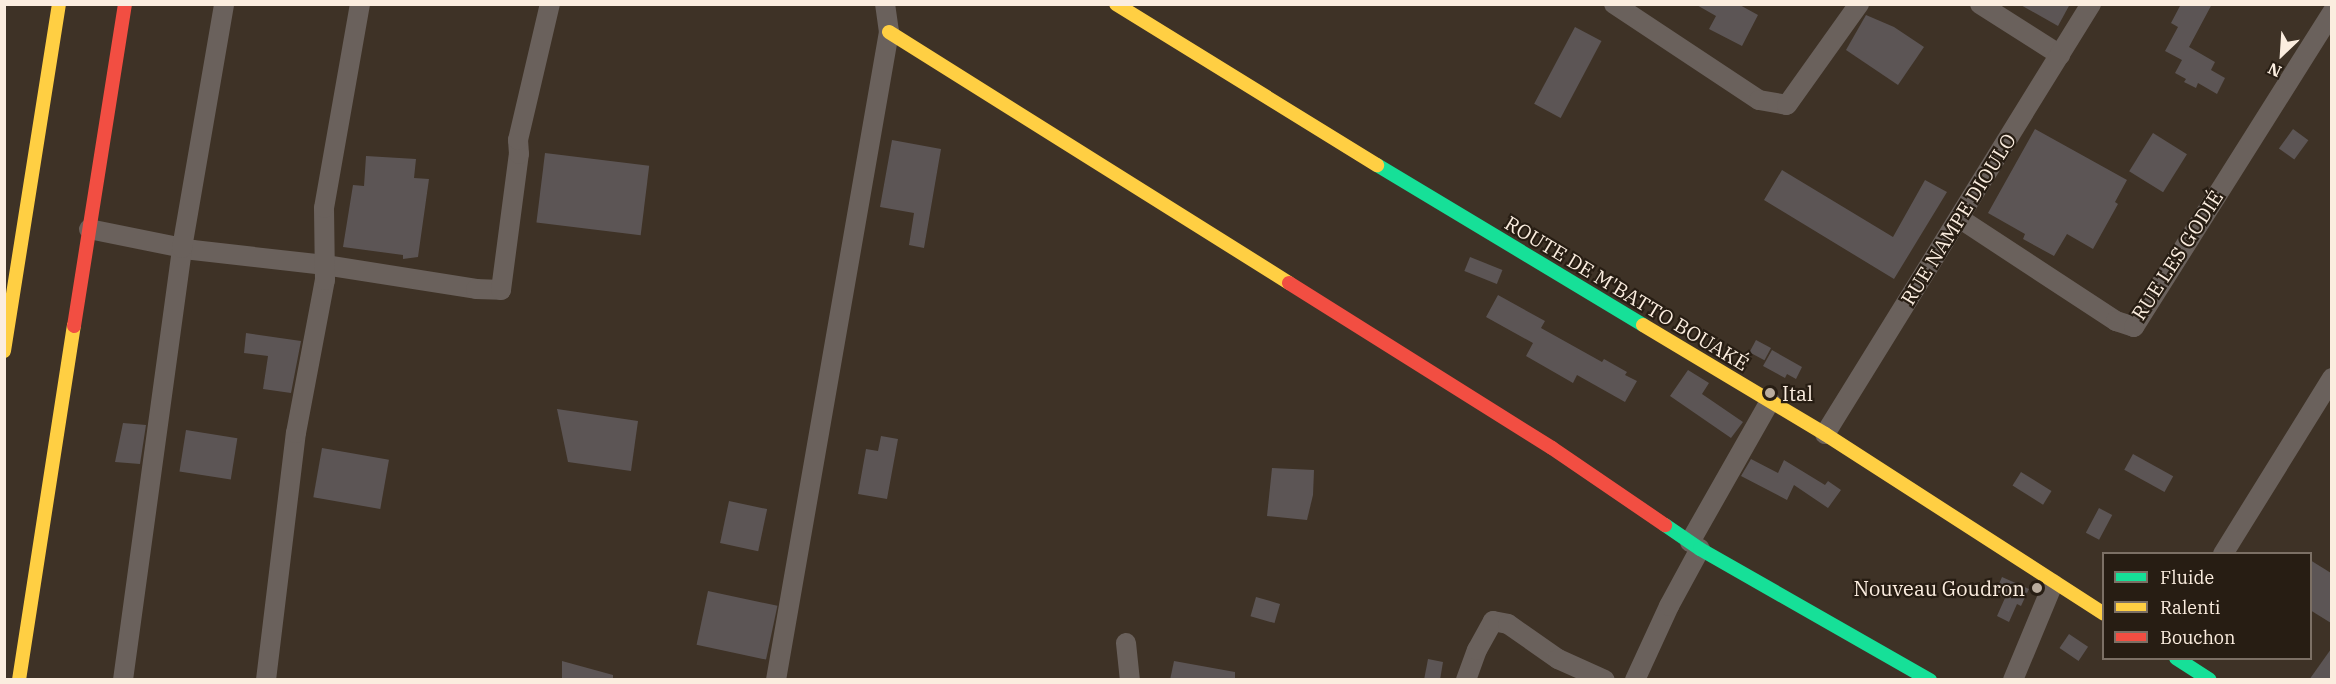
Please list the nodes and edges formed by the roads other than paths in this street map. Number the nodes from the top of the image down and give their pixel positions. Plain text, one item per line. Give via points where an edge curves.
1 (59, 4) edge
2 (125, 4) edge
3 (224, 4) edge
4 (360, 4) edge
5 (550, 4) edge
6 (885, 4) edge
7 (1116, 4) edge
8 (1614, 4) edge
9 (1859, 4) edge
10 (1980, 4) edge
11 (2091, 4) edge
12 (2331, 12) edge
13 (889, 32) junction
14 (2060, 55) junction
15 (1959, 218) junction
16 (89, 229) junction
17 (182, 248) junction
18 (325, 265) junction
19 (4, 351) edge
20 (2331, 378) edge
21 (1770, 401) junction
22 (1825, 434) junction
23 (1695, 546) junction
24 (2224, 552) edge
25 (2053, 584) junction
26 (2102, 613) edge
27 (1126, 643) dead end
28 (2179, 660) edge
29 (19, 680) edge
30 (123, 680) edge
31 (266, 680) edge
32 (776, 680) edge
33 (1130, 680) edge
34 (1466, 680) edge
35 (1605, 680) edge
36 (1635, 680) edge
37 (1930, 680) edge
38 (2013, 680) edge
39 (2210, 680) edge

1 - 19 main road
2 - 16 main road
3 - 17 street
4 - 18 street via 324,208
5 - 18 street via 519,140 501,290
6 - 13 street
7 - 21 main road, ROUTE DE M'BATTO BOUAKÉ via 1433,200
8 - 9 street via 1759,100 1787,105
10 - 14 street
11 - 14 street, RUE NAMPE DIOULO
12 - 15 street, RUE LES GODIÉ via 2134,327 2116,321
13 - 23 main road via 1552,448
13 - 32 street
14 - 15 street, RUE NAMPE DIOULO
15 - 22 street, RUE NAMPE DIOULO
16 - 17 street
16 - 29 main road
17 - 18 street
17 - 30 street
18 - 31 street via 296,433
20 - 24 street
21 - 22 main road, ROUTE DE M'BATTO BOUAKÉ
21 - 23 street
22 - 25 main road, ROUTE DE M'BATTO BOUAKÉ
23 - 36 street
23 - 37 main road
25 - 26 main road, ROUTE DE M'BATTO BOUAKÉ
25 - 38 street
27 - 33 street
28 - 39 main road
34 - 35 street via 1493,621 1508,624 1558,659

